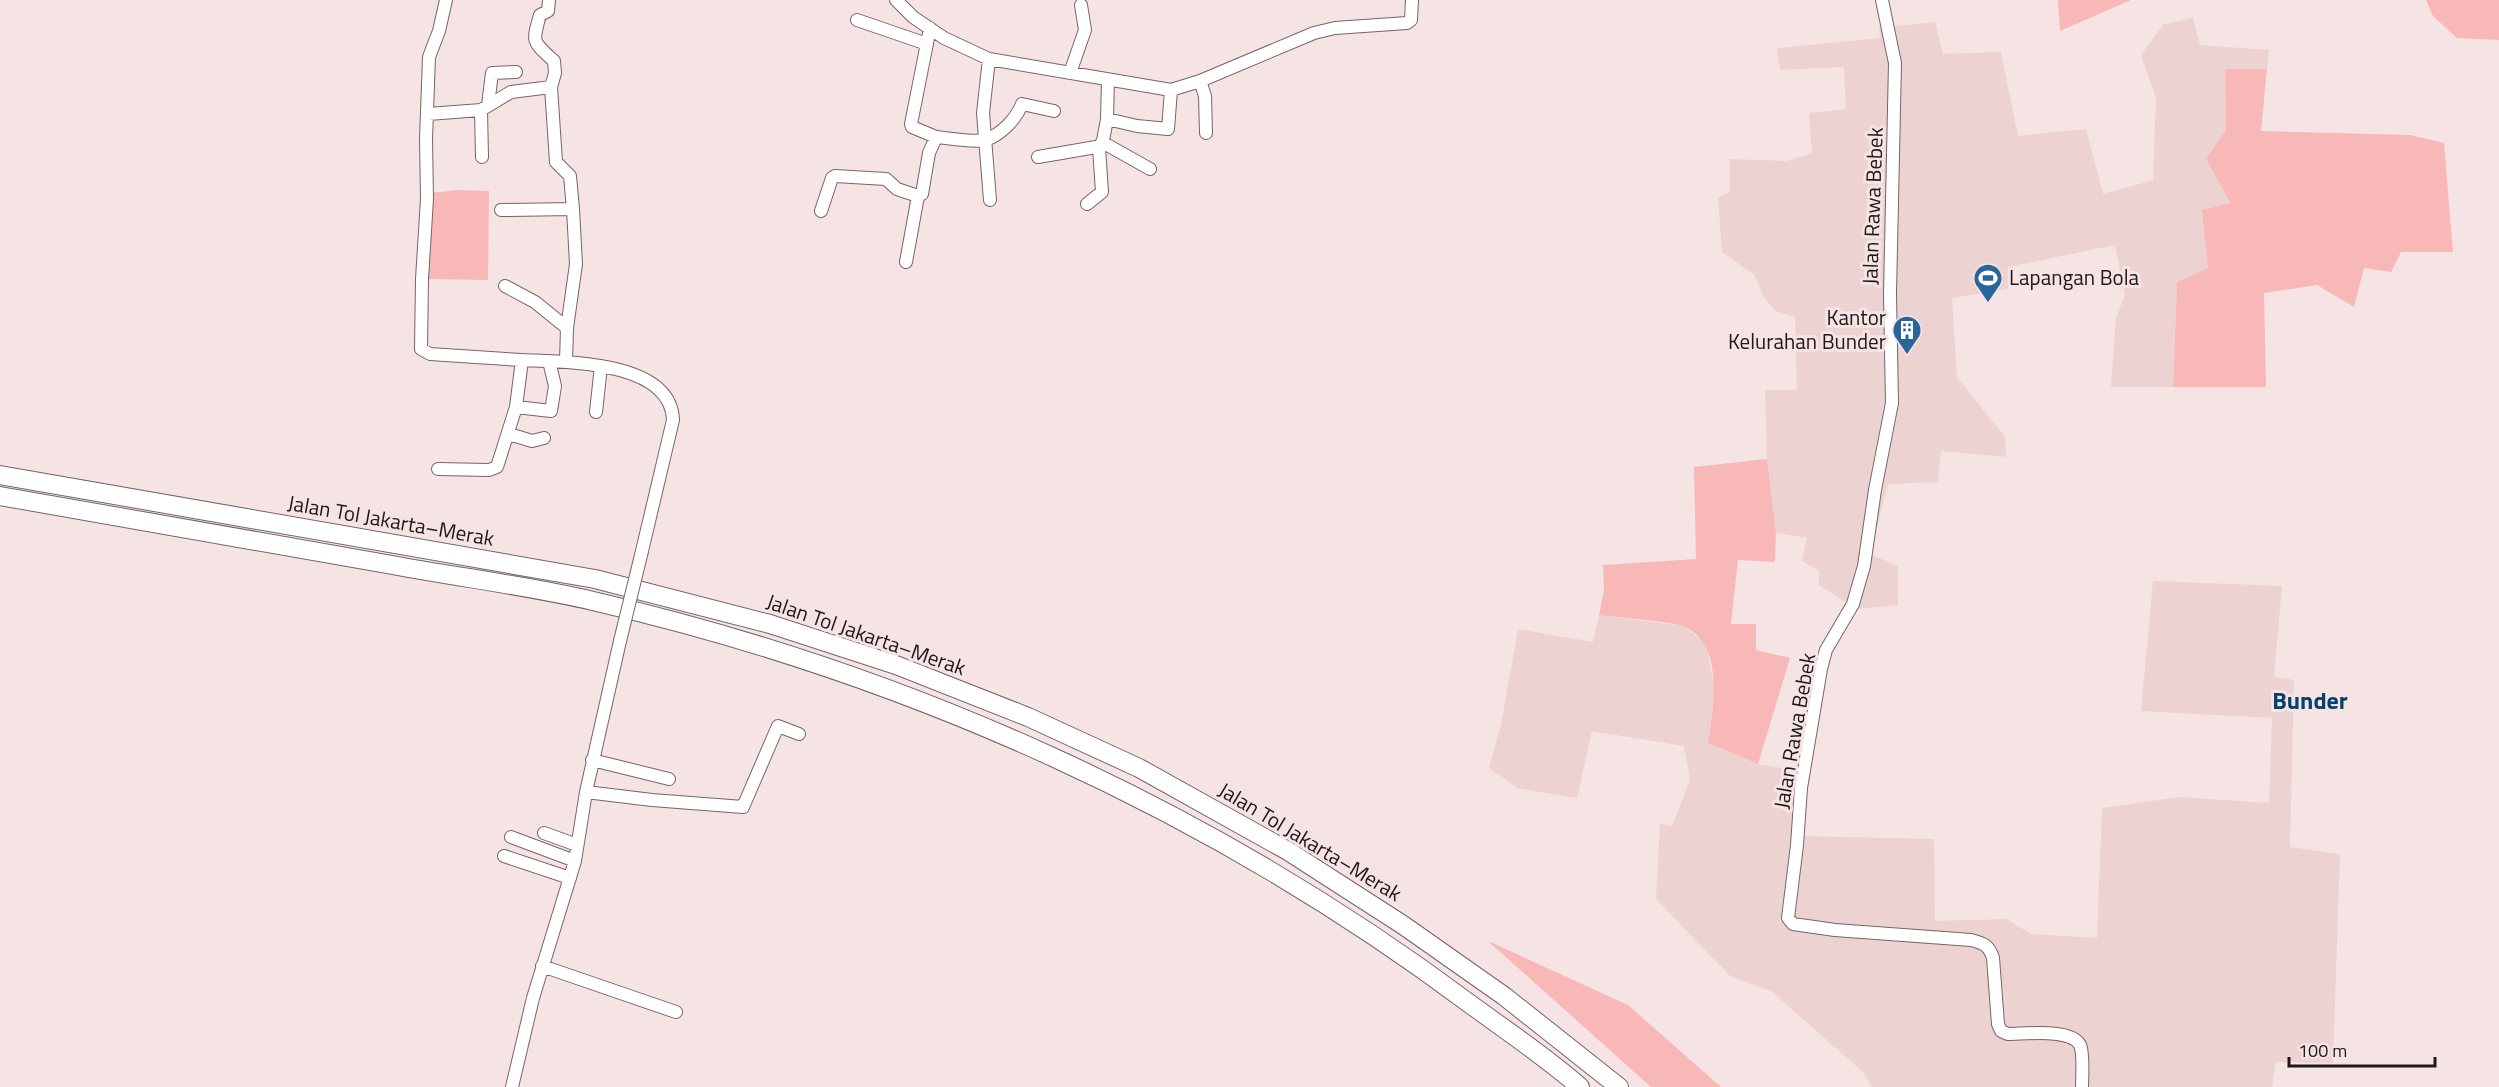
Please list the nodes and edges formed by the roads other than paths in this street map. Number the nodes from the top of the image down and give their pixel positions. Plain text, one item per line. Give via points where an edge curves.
1 (446, 0) edge
2 (549, 0) edge
3 (896, 0) edge
4 (1412, 0) edge
5 (1882, 0) edge
6 (1082, 5) dead end
7 (857, 20) dead end
8 (930, 28) junction
9 (927, 44) junction
10 (989, 59) junction
11 (516, 72) dead end
12 (1070, 73) junction
13 (1108, 80) junction
14 (1200, 81) junction
15 (551, 87) junction
16 (1171, 90) junction
17 (485, 107) junction
18 (1054, 111) dead end
19 (428, 114) junction
20 (1107, 118) junction
21 (1206, 133) dead end
22 (936, 137) junction
23 (984, 140) junction
24 (1101, 145) junction
25 (482, 157) dead end
26 (1038, 157) dead end
27 (1150, 169) dead end
28 (918, 196) junction
29 (990, 200) dead end
30 (1087, 204) dead end
31 (573, 209) junction
32 (501, 210) dead end
33 (821, 211) dead end
34 (906, 262) dead end
35 (505, 286) dead end
36 (567, 328) junction
37 (522, 360) junction
38 (549, 361) junction
39 (566, 362) junction
40 (601, 366) junction
41 (516, 407) junction
42 (596, 412) dead end
43 (509, 434) junction
44 (544, 438) dead end
45 (438, 469) dead end
46 (0, 475) edge
47 (0, 496) edge
48 (799, 734) dead end
49 (592, 760) junction
50 (669, 779) dead end
51 (586, 792) junction
52 (544, 833) dead end
53 (511, 837) dead end
54 (577, 845) junction
55 (504, 856) dead end
56 (575, 861) junction
57 (570, 878) junction
58 (542, 966) junction
59 (676, 1012) dead end
60 (512, 1087) edge
61 (1580, 1087) edge
62 (1619, 1087) edge
63 (2082, 1087) edge

1 - 19 street via 429,57
2 - 15 street via 548,10 540,15 534,40 554,61
3 - 8 street
4 - 14 street via 1411,20 1407,23 1314,33
5 - 63 street, Jalan Rawa Bebek via 1896,86 1890,294 1892,403 1864,566 1853,604 1826,650 1821,669 1801,788 1788,918 1793,924 1835,930 1983,943 1990,948 1993,958 2001,1031 2074,1038 2081,1046
6 - 12 street via 1085,30
7 - 9 street
8 - 9 street
8 - 10 street
9 - 22 street via 910,124
10 - 12 street
10 - 23 street
11 - 17 street via 492,73
12 - 13 street
13 - 16 street
13 - 20 street
14 - 16 street
14 - 21 street via 1205,96
15 - 17 street via 511,92
15 - 31 street via 556,162 570,176
16 - 20 street via 1168,129
17 - 19 street
17 - 25 street
18 - 23 street via 1022,104 1012,122
19 - 37 street via 421,349 430,354
20 - 24 street
22 - 23 street
22 - 28 street via 928,153 922,194
23 - 29 street
24 - 26 street
24 - 27 street
24 - 30 street via 1102,192
28 - 33 street via 897,189 886,179 835,176
28 - 34 street
31 - 32 street
31 - 36 street via 576,264
35 - 36 street via 535,302
36 - 39 street
37 - 38 street
37 - 41 street
38 - 39 street
38 - 41 street via 555,386 551,411
39 - 40 street
40 - 42 street
40 - 49 street, bridge via 633,374 664,394 671,404 673,420
41 - 43 street
43 - 44 street via 532,441
43 - 45 street via 500,462 493,470
46 - 62 highway, Jalan Tol Jakarta–Merak via 595,579 770,624 896,664 1028,717 1139,768 1288,851 1504,996
47 - 61 highway, Jalan Tol Jakarta–Merak via 591,600 709,631 892,689 1138,797 1277,874 1398,950
48 - 51 street via 778,726 743,807
49 - 50 street
49 - 51 street
51 - 54 street
52 - 54 street
53 - 56 street
54 - 56 street
55 - 57 street
56 - 57 street
57 - 58 street
58 - 59 street
58 - 60 street

